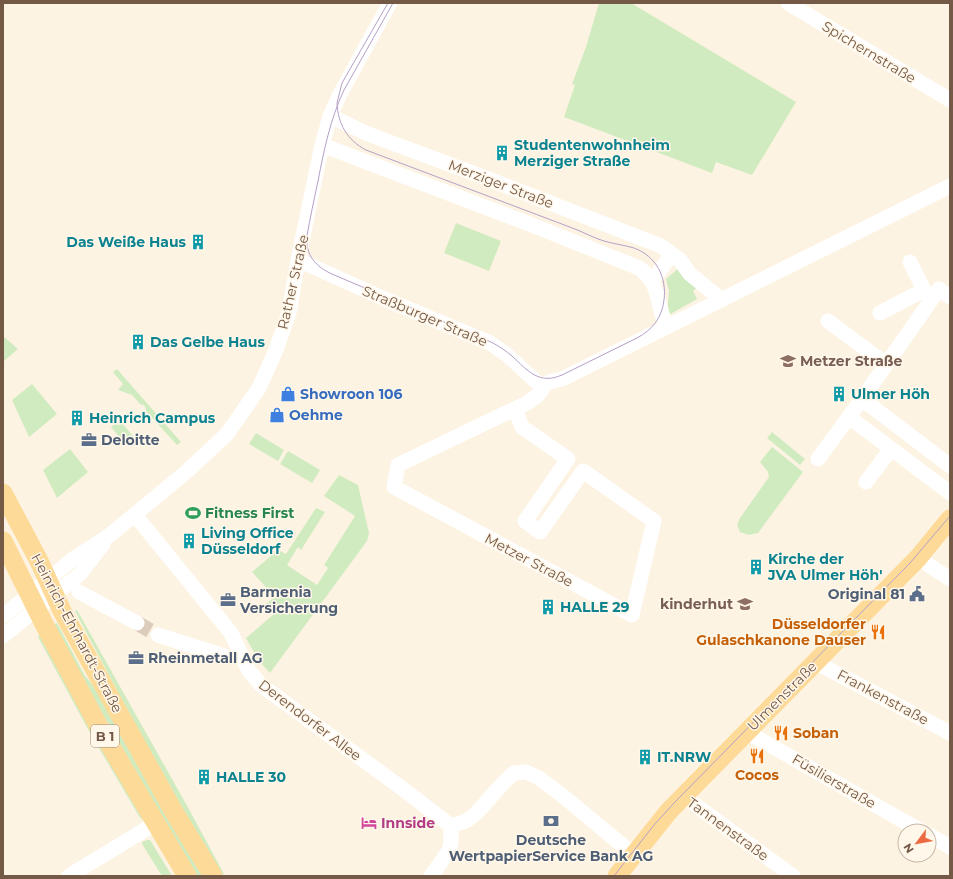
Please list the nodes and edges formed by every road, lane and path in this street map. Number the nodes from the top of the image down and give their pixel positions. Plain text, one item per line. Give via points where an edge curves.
1 (390, 3) edge
2 (788, 3) edge
3 (950, 100) edge
4 (330, 116) junction
5 (322, 145) junction
6 (950, 186) edge
7 (672, 254) junction
8 (298, 260) junction
9 (910, 262) dead end
10 (652, 281) junction
11 (927, 296) junction
12 (950, 297) edge
13 (722, 300) junction
14 (880, 313) dead end
15 (828, 322) dead end
16 (667, 327) junction
17 (886, 364) junction
18 (542, 388) junction
19 (862, 399) junction
20 (515, 409) junction
21 (849, 417) junction
22 (891, 449) junction
23 (818, 459) dead end
24 (950, 466) edge
25 (866, 482) dead end
26 (3, 493) edge
27 (950, 493) edge
28 (135, 515) junction
29 (950, 519) edge
30 (3, 541) edge
31 (918, 558) junction
32 (950, 579) edge
33 (51, 587) junction
34 (79, 592) dead end
35 (33, 601) junction
36 (3, 616) edge
37 (137, 623) tunnel mouth
38 (158, 635) tunnel mouth
39 (3, 636) edge
40 (224, 656) dead end
41 (815, 662) junction
42 (747, 732) junction
43 (950, 733) edge
44 (683, 796) junction
45 (156, 823) junction
46 (907, 823) edge
47 (450, 826) junction
48 (937, 840) edge
49 (950, 847) edge
50 (634, 855) junction
51 (69, 876) edge
52 (187, 876) edge
53 (213, 876) edge
54 (431, 876) edge
55 (617, 876) edge
56 (793, 876) edge

1 - 4 street, Rather Straße
2 - 3 street, Spichernstraße
4 - 5 street, Rather Straße
4 - 7 street, Merziger Straße via 368,134 661,246
5 - 8 street, Rather Straße
5 - 10 street, Merziger Straße via 639,268 646,272
6 - 13 street, Metzer Straße
7 - 10 street
7 - 13 street, Merziger Straße via 690,274
8 - 18 street, Straßburger Straße via 490,343 506,354
8 - 28 street, Rather Straße via 289,313 259,388 227,434 186,473
9 - 11 street
10 - 16 street
11 - 12 street via 939,289
11 - 14 street
11 - 17 street
13 - 16 street, Metzer Straße
15 - 17 street
16 - 18 street, Metzer Straße via 562,379 549,382
17 - 19 street
18 - 20 street, Metzer Straße via 533,400
19 - 21 street
19 - 24 street
20 - 20 street, Metzer Straße via 398,465 394,487 632,615 654,521 583,471 540,532 525,522 568,459 522,427
21 - 22 street
21 - 23 street
22 - 25 street
22 - 27 street
26 - 33 main road, Heinrich-Ehrhardt-Straße / B 1
28 - 33 street, Rather Straße via 73,559
28 - 47 street, Derendorfer Allee via 231,633 249,671 261,685
29 - 31 main road, Ulmenstraße
30 - 35 main road, Heinrich-Ehrhardt-Straße / B 1
31 - 32 street
31 - 41 main road, Ulmenstraße
33 - 35 street, Rather Straße
33 - 53 main road, Heinrich-Ehrhardt-Straße / B 1 via 174,812
34 - 37 street
35 - 36 street, Rather Straße
35 - 39 street, Rather Straße
35 - 45 main road, Heinrich-Ehrhardt-Straße / B 1 via 98,725
38 - 40 street
41 - 42 main road, Ulmenstraße
41 - 43 street, Frankenstraße
42 - 44 main road, Ulmenstraße
42 - 46 street, Füsilierstraße
44 - 50 main road, Ulmenstraße
44 - 56 street, Tannenstraße
45 - 51 street
45 - 52 main road, Heinrich-Ehrhardt-Straße / B 1
47 - 50 street via 473,816 514,773 526,772 539,778 563,796
47 - 54 street via 449,851
48 - 49 street
50 - 55 main road, Ulmenstraße

